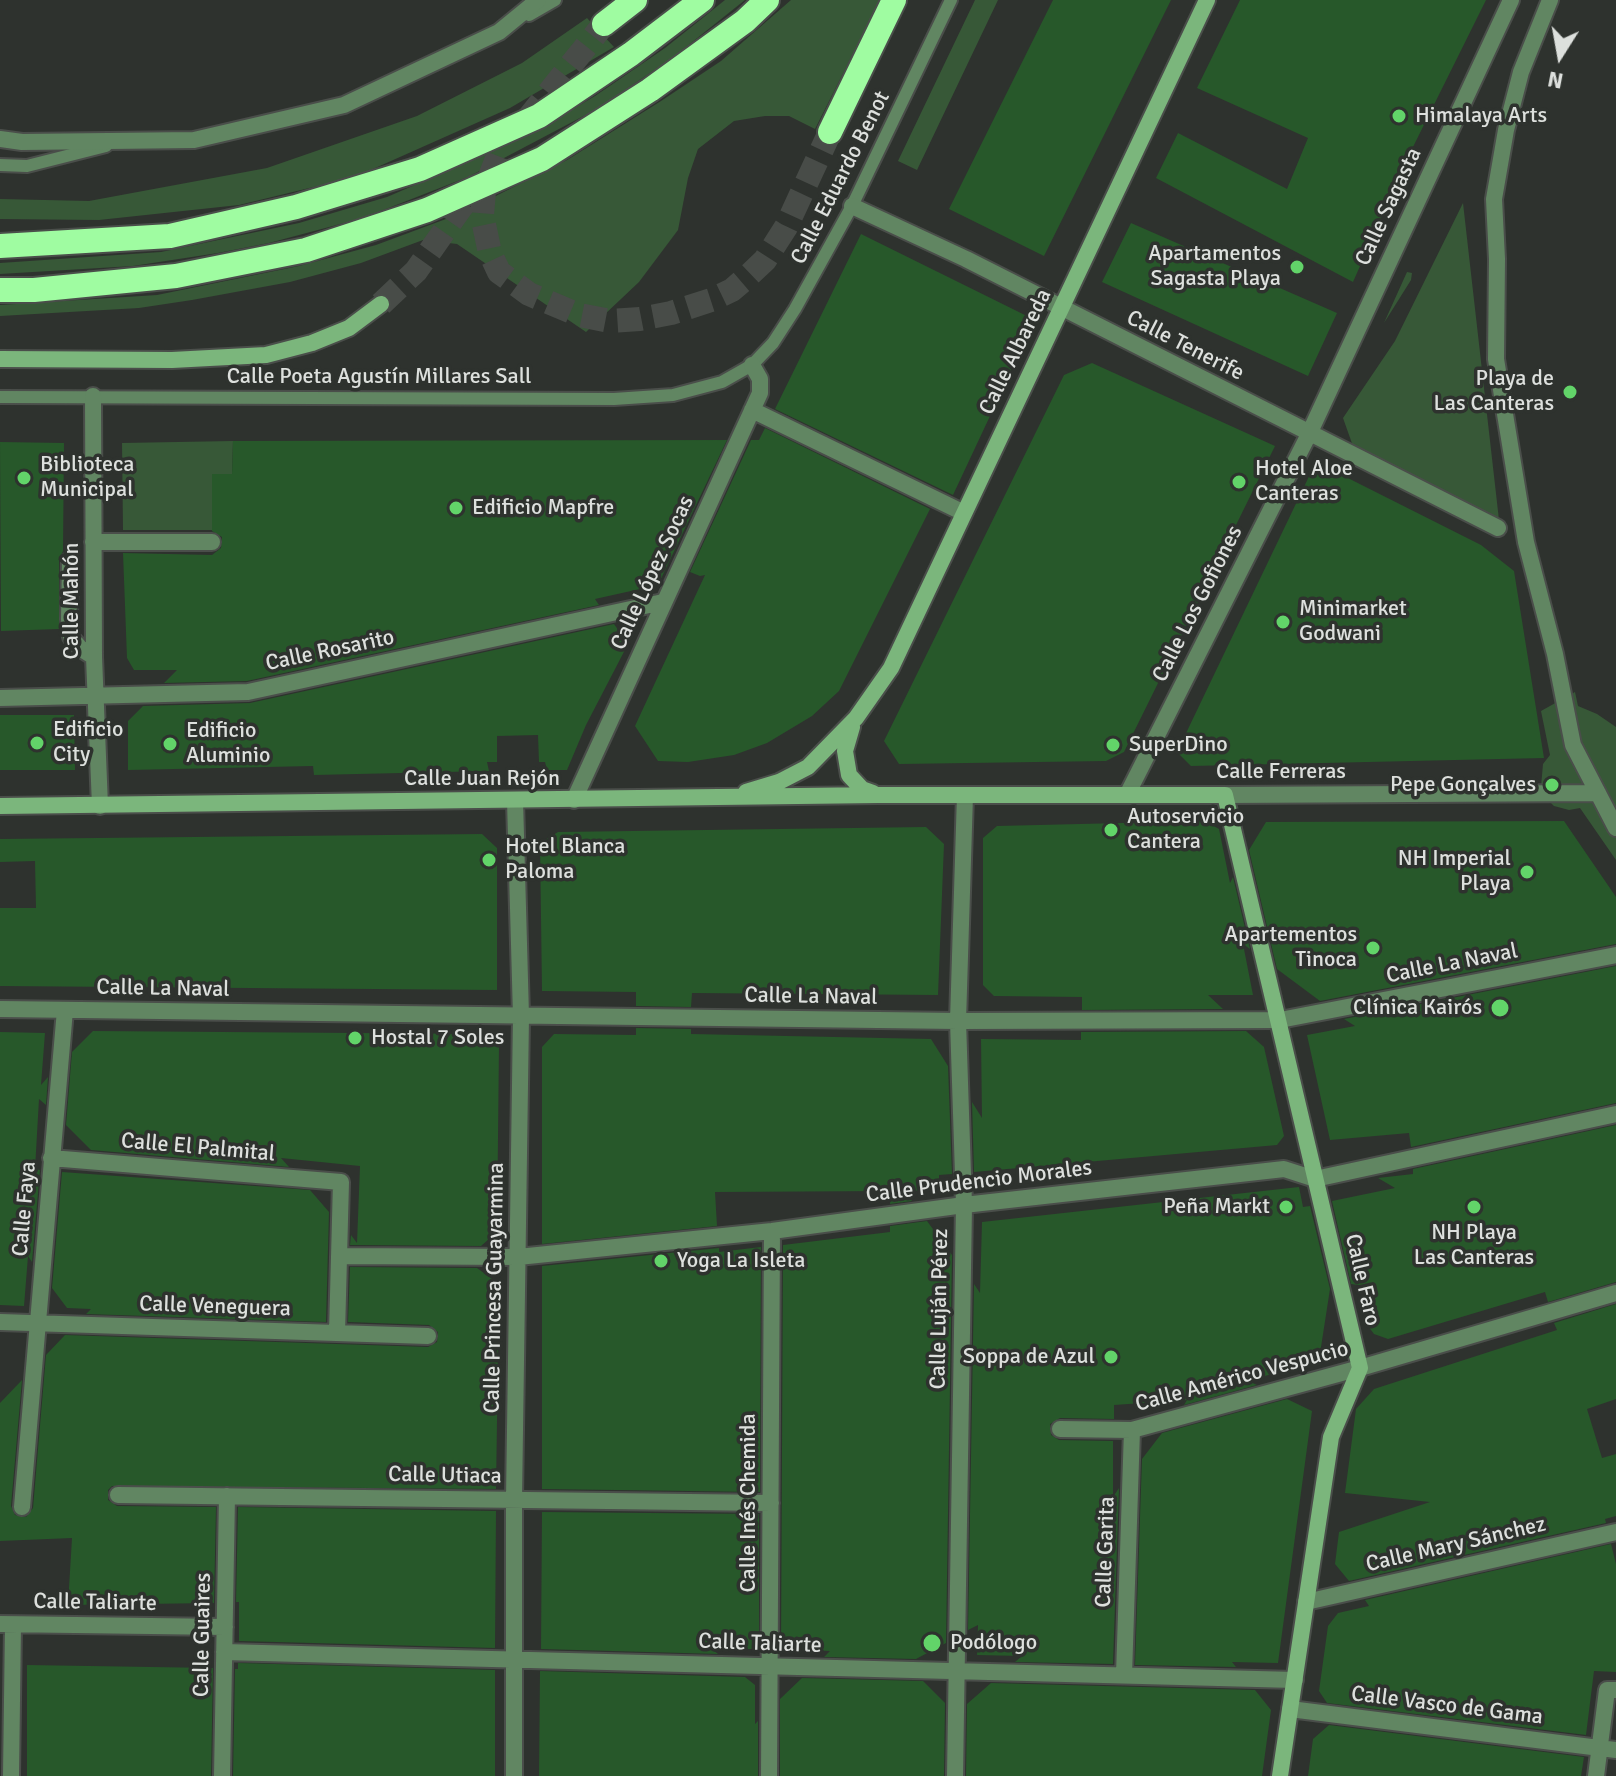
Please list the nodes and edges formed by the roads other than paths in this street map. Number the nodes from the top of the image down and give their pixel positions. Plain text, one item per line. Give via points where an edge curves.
1 (538, 0) edge
2 (555, 0) edge
3 (635, 0) edge
4 (702, 0) edge
5 (767, 0) edge
6 (894, 0) edge
7 (951, 0) edge
8 (1207, 0) edge
9 (1511, 0) edge
10 (1550, 0) edge
11 (604, 24) tunnel mouth
12 (499, 32) junction
13 (830, 132) tunnel mouth
14 (0, 139) edge
15 (128, 141) junction
16 (0, 165) edge
17 (852, 206) junction
18 (0, 246) edge
19 (0, 290) edge
20 (381, 304) tunnel mouth
21 (1062, 308) junction
22 (0, 359) edge
23 (752, 365) junction
24 (93, 396) junction
25 (0, 397) edge
26 (752, 410) junction
27 (1309, 434) junction
28 (962, 512) junction
29 (1498, 528) dead end
30 (93, 542) junction
31 (212, 542) dead end
32 (70, 560) dead end
33 (663, 602) junction
34 (94, 657) junction
35 (95, 696) junction
36 (0, 698) edge
37 (856, 718) junction
38 (1598, 793) junction
39 (878, 795) junction
40 (965, 795) junction
41 (1127, 795) junction
42 (1225, 795) junction
43 (726, 799) junction
44 (515, 800) junction
45 (574, 800) junction
46 (0, 806) edge
47 (100, 806) junction
48 (1616, 828) edge
49 (1616, 955) edge
50 (0, 1009) edge
51 (65, 1010) junction
52 (521, 1016) junction
53 (1280, 1020) junction
54 (958, 1021) junction
55 (1616, 1114) edge
56 (51, 1158) junction
57 (1315, 1179) junction
58 (964, 1205) junction
59 (772, 1231) junction
60 (339, 1256) junction
61 (518, 1257) junction
62 (1616, 1293) edge
63 (0, 1322) edge
64 (37, 1323) junction
65 (337, 1333) junction
66 (428, 1336) dead end
67 (1360, 1368) junction
68 (1060, 1429) dead end
69 (1132, 1430) junction
70 (118, 1495) dead end
71 (227, 1496) junction
72 (514, 1499) junction
73 (771, 1503) junction
74 (22, 1507) dead end
75 (1616, 1532) edge
76 (1306, 1602) junction
77 (6, 1624) edge
78 (225, 1627) junction
79 (224, 1652) junction
80 (515, 1658) junction
81 (771, 1666) junction
82 (956, 1670) junction
83 (1124, 1675) junction
84 (1295, 1680) junction
85 (1612, 1690) edge
86 (1290, 1709) junction
87 (1608, 1749) edge
88 (11, 1776) edge
89 (222, 1776) edge
90 (514, 1776) edge
91 (769, 1776) edge
92 (955, 1776) edge
93 (1280, 1776) edge
94 (1596, 1776) edge

1 - 12 street
2 - 12 lane
3 - 11 highway
4 - 18 highway via 539,116 420,169 296,207 170,236
5 - 19 highway via 650,90 542,159 427,210 306,250 176,276
6 - 13 highway
7 - 17 lane, Calle Eduardo Benot
8 - 21 street, Calle Albareda
9 - 27 street, Calle Sagasta
10 - 38 street via 1521,72 1494,199 1496,359 1526,542 1573,745
12 - 15 street via 344,105 194,140
14 - 15 street
15 - 16 lane via 27,166
17 - 21 street, Calle Tenerife
17 - 23 lane, Calle Eduardo Benot via 795,309
20 - 22 street via 349,328 266,355
21 - 27 street, Calle Tenerife
21 - 28 street, Calle Albareda
23 - 24 lane, Calle Poeta Agustín Millares Sall via 722,382 673,395 614,399
23 - 26 street, Calle López Socas via 760,393
24 - 25 lane, Calle Poeta Agustín Millares Sall
24 - 30 street, Calle Mahón
26 - 28 street
26 - 33 street, Calle López Socas
27 - 29 street, Calle Tenerife
27 - 41 street, Calle Los Gofiones
28 - 37 street, Calle Albareda via 891,668
30 - 31 street
30 - 34 street, Calle Mahón
32 - 34 street via 71,637
33 - 35 street, Calle Rosarito via 248,692
33 - 45 street, Calle López Socas
34 - 35 street, Calle Mahón
35 - 36 street, Calle Rosarito
35 - 47 street, Calle Mahón
37 - 39 street, Calle Albareda via 845,763 853,783
37 - 43 street, Calle Albareda via 808,767
38 - 42 street, Calle Ferreras
38 - 48 street
39 - 40 street, Calle Juan Rejón
39 - 43 street, Calle Juan Rejón
40 - 41 street, Calle Ferreras
40 - 54 street, Calle Luján Pérez
41 - 42 street, Calle Ferreras
42 - 53 street, Calle Faro
43 - 45 street, Calle Juan Rejón
44 - 45 street, Calle Juan Rejón
44 - 47 street, Calle Juan Rejón
44 - 52 street, Calle Princesa Guayarmina
46 - 47 street, Calle Juan Rejón
49 - 53 street, Calle La Naval
50 - 51 street, Calle La Naval
51 - 52 street, Calle La Naval
51 - 56 street, Calle Faya
52 - 54 street, Calle La Naval
52 - 61 street, Calle Princesa Guayarmina
53 - 54 street, Calle La Naval
53 - 57 street, Calle Faro
54 - 58 street, Calle Luján Pérez
55 - 57 street, Calle Prudencio Morales
56 - 60 street, Calle El Palmital via 341,1182
56 - 64 street, Calle Faya
57 - 58 street, Calle Prudencio Morales via 1284,1169
57 - 67 street, Calle Faro
58 - 59 street, Calle Prudencio Morales
58 - 82 street, Calle Luján Pérez
59 - 61 street, Calle Prudencio Morales
59 - 73 street, Calle Inés Chemida
60 - 61 street, Calle Prudencio Morales
60 - 65 street
61 - 72 street, Calle Princesa Guayarmina
62 - 67 street, Calle Américo Vespucio
63 - 64 street, Calle Veneguera
64 - 65 street, Calle Veneguera
64 - 74 street, Calle Faya
65 - 66 street, Calle Veneguera
67 - 69 street, Calle Américo Vespucio
67 - 76 street via 1331,1437
68 - 69 street, Calle Américo Vespucio
69 - 83 street, Calle Garita
70 - 71 street, Calle Utiaca
71 - 72 street, Calle Utiaca
71 - 78 street, Calle Guaires
72 - 73 street, Calle Utiaca
72 - 80 street, Calle Princesa Guayarmina
73 - 81 street, Calle Inés Chemida
75 - 76 street, Calle Mary Sánchez
76 - 84 street
77 - 78 street, Calle Taliarte
77 - 88 street
78 - 79 street, Calle Guaires
79 - 80 street, Calle Taliarte
79 - 89 street, Calle Guaires
80 - 81 street, Calle Taliarte
80 - 90 street, Calle Princesa Guayarmina
81 - 82 street, Calle Taliarte
81 - 91 street, Calle Inés Chemida
82 - 83 street, Calle Taliarte
82 - 92 street, Calle Luján Pérez
83 - 84 street, Calle Taliarte
84 - 86 street
85 - 87 street
86 - 87 street, Calle Vasco de Gama
86 - 93 street
87 - 94 street

